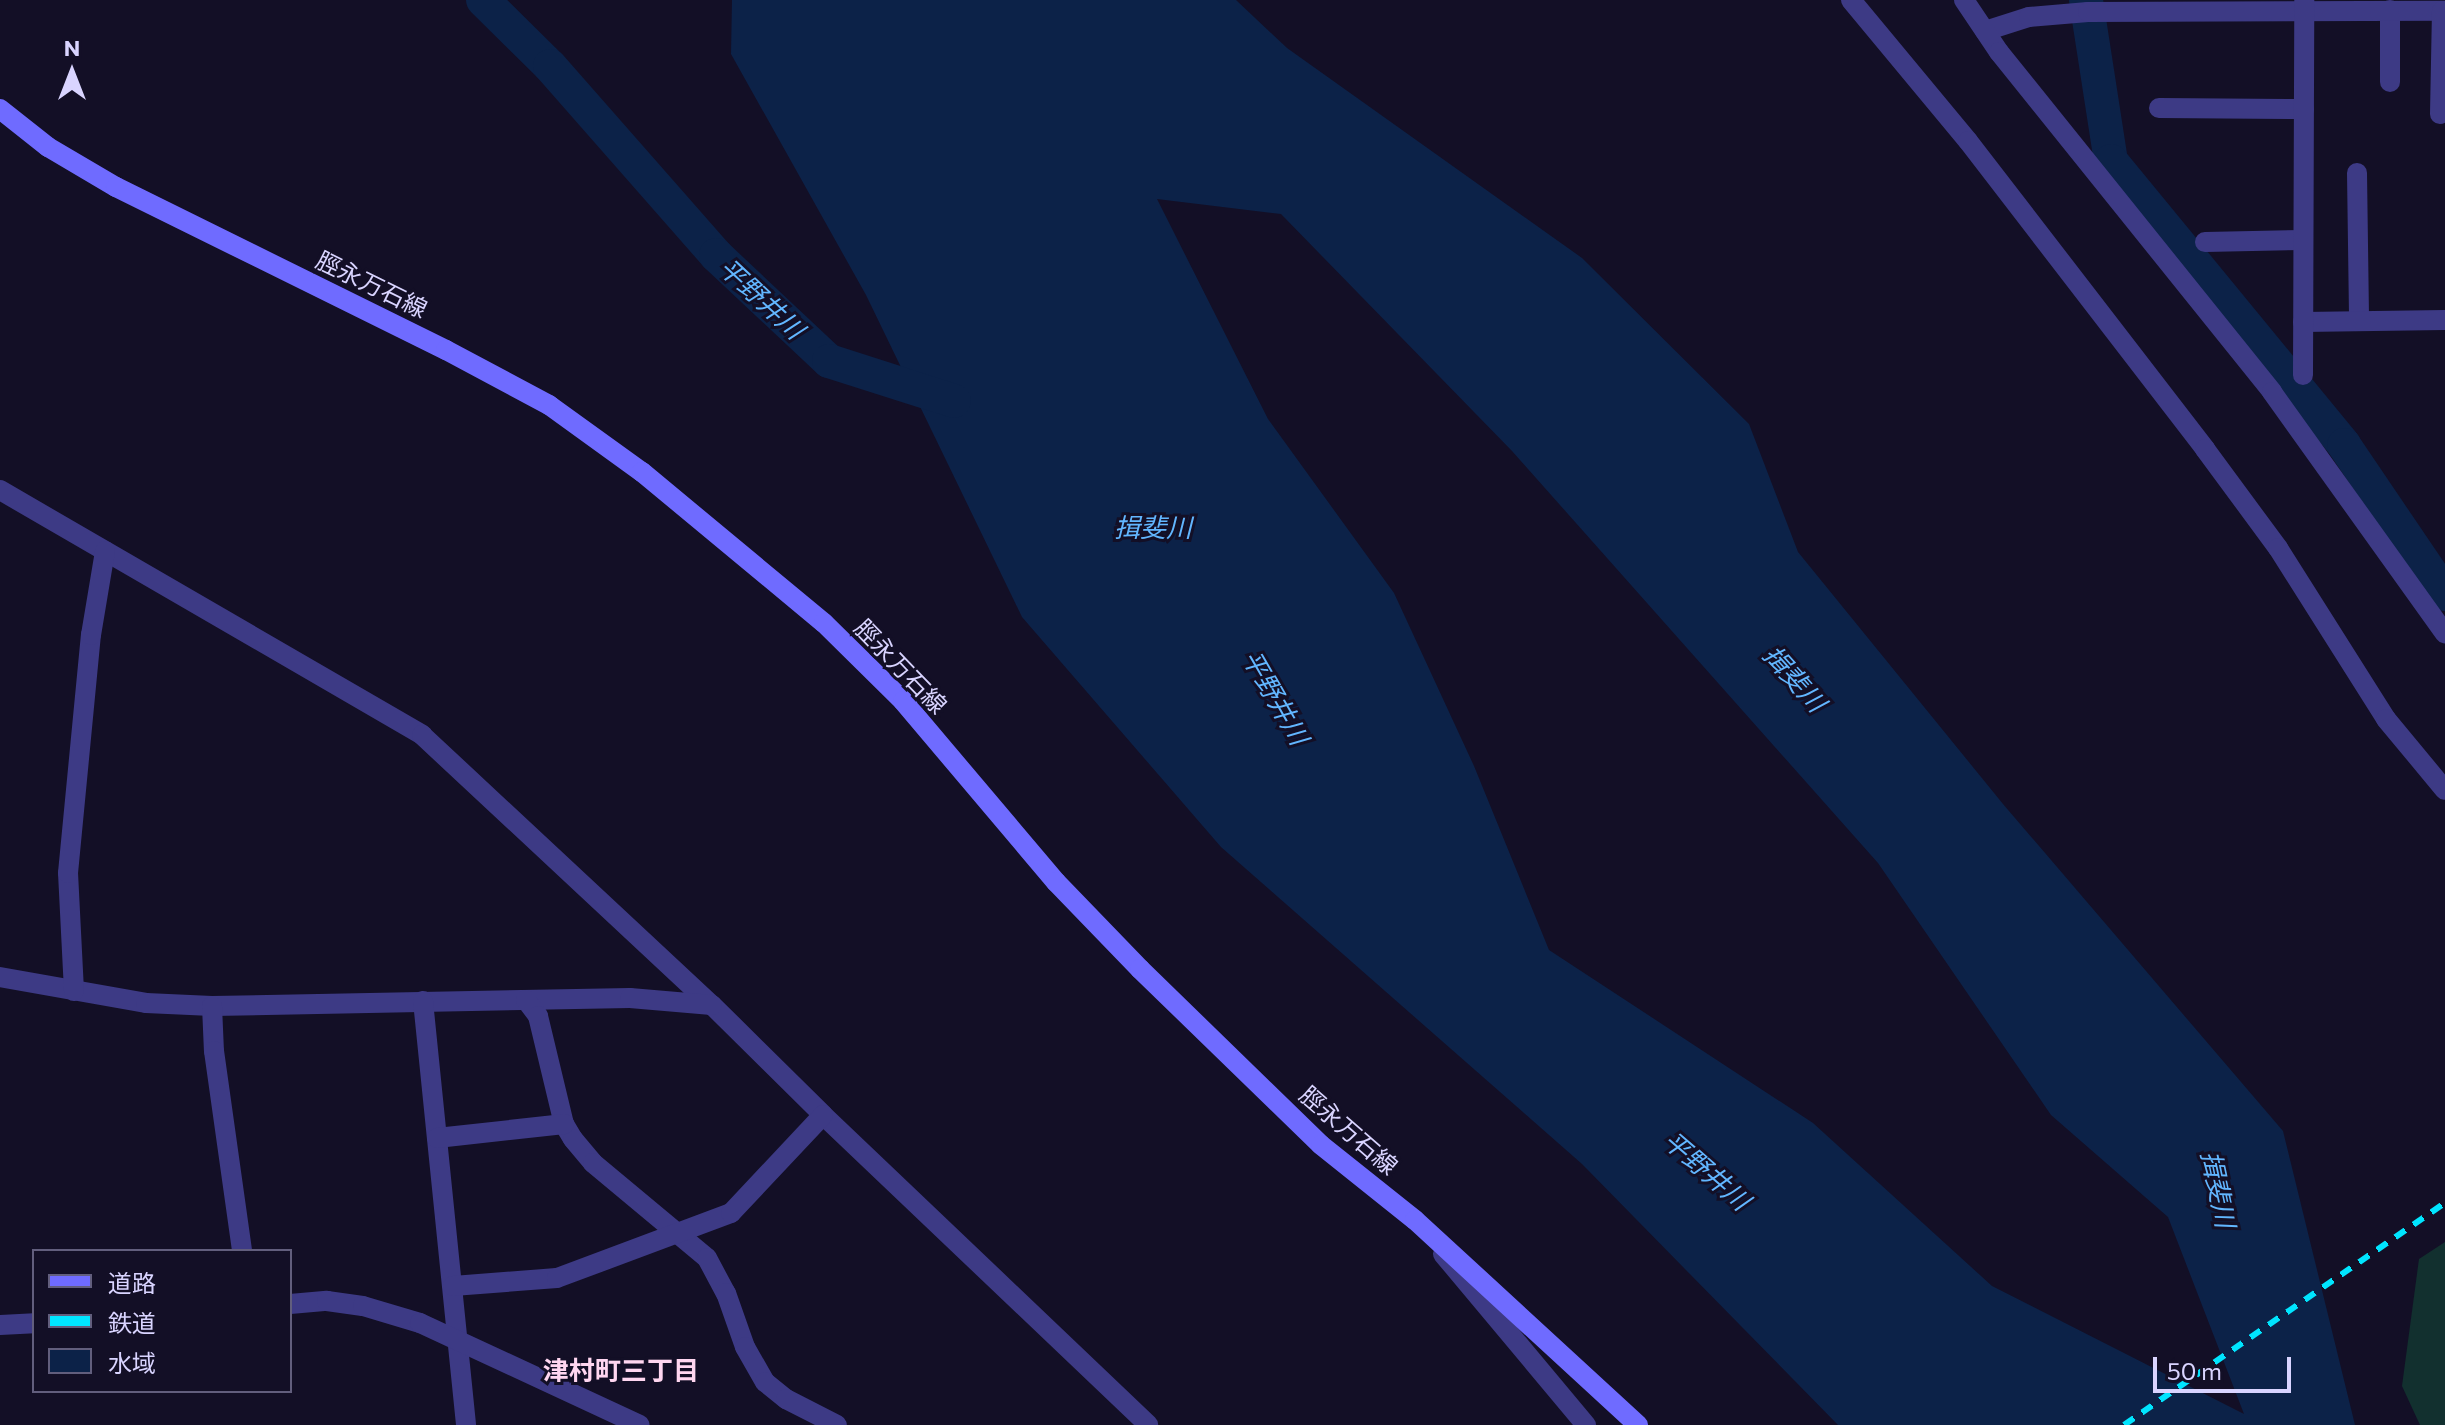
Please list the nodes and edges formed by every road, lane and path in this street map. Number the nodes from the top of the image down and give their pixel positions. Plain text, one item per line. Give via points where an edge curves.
1 (1851, 0) edge
2 (1964, 0) edge
3 (2304, 5) edge
4 (2072, 7) edge
5 (2444, 8) edge
6 (2390, 10) junction
7 (1985, 31) junction
8 (2390, 82) dead end
9 (2159, 108) dead end
10 (0, 109) edge
11 (2304, 109) junction
12 (2440, 114) dead end
13 (2357, 173) dead end
14 (2303, 240) junction
15 (2205, 242) dead end
16 (2445, 320) edge
17 (2359, 321) junction
18 (2303, 322) junction
19 (2303, 375) dead end
20 (0, 490) edge
21 (105, 551) junction
22 (2445, 634) edge
23 (2445, 790) edge
24 (0, 977) edge
25 (74, 991) junction
26 (526, 1000) junction
27 (423, 1001) junction
28 (712, 1005) junction
29 (212, 1006) junction
30 (823, 1115) junction
31 (564, 1124) junction
32 (437, 1138) junction
33 (1415, 1220) junction
34 (679, 1233) junction
35 (242, 1249) edge
36 (453, 1286) junction
37 (292, 1304) edge
38 (32, 1323) edge
39 (0, 1325) edge
40 (458, 1339) junction
41 (466, 1425) edge
42 (640, 1425) edge
43 (837, 1425) edge
44 (1148, 1425) edge
45 (1586, 1425) edge
46 (1638, 1425) edge

1 - 23 street via 1968,141 2205,449 2278,548 2386,719
2 - 7 street
3 - 4 street
3 - 6 street
3 - 11 street
4 - 7 street
5 - 6 street
5 - 12 street
6 - 8 street
7 - 22 street via 2272,392
9 - 11 street
10 - 33 main road, 脛永万石線 via 48,147 116,187 549,405 642,472 824,623 903,701 1056,882 1140,969 1321,1145
11 - 14 street
13 - 17 street
14 - 15 street
14 - 18 street
16 - 17 street
17 - 18 street
18 - 19 street
20 - 21 street
21 - 25 street via 91,635 68,873
21 - 28 street via 422,735
24 - 25 street
25 - 29 street via 146,1003
26 - 27 street
26 - 28 street via 630,998
26 - 31 street via 538,1016
27 - 29 street
27 - 32 street
28 - 30 street
29 - 35 street
30 - 34 street via 731,1213
30 - 44 street
31 - 32 street
31 - 34 street via 593,1163
32 - 36 street
33 - 45 street
33 - 46 main road, 脛永万石線
34 - 36 street via 557,1278
34 - 43 street via 707,1258 765,1382
36 - 40 street
37 - 40 street via 363,1306
38 - 39 street
40 - 41 street
40 - 42 street

